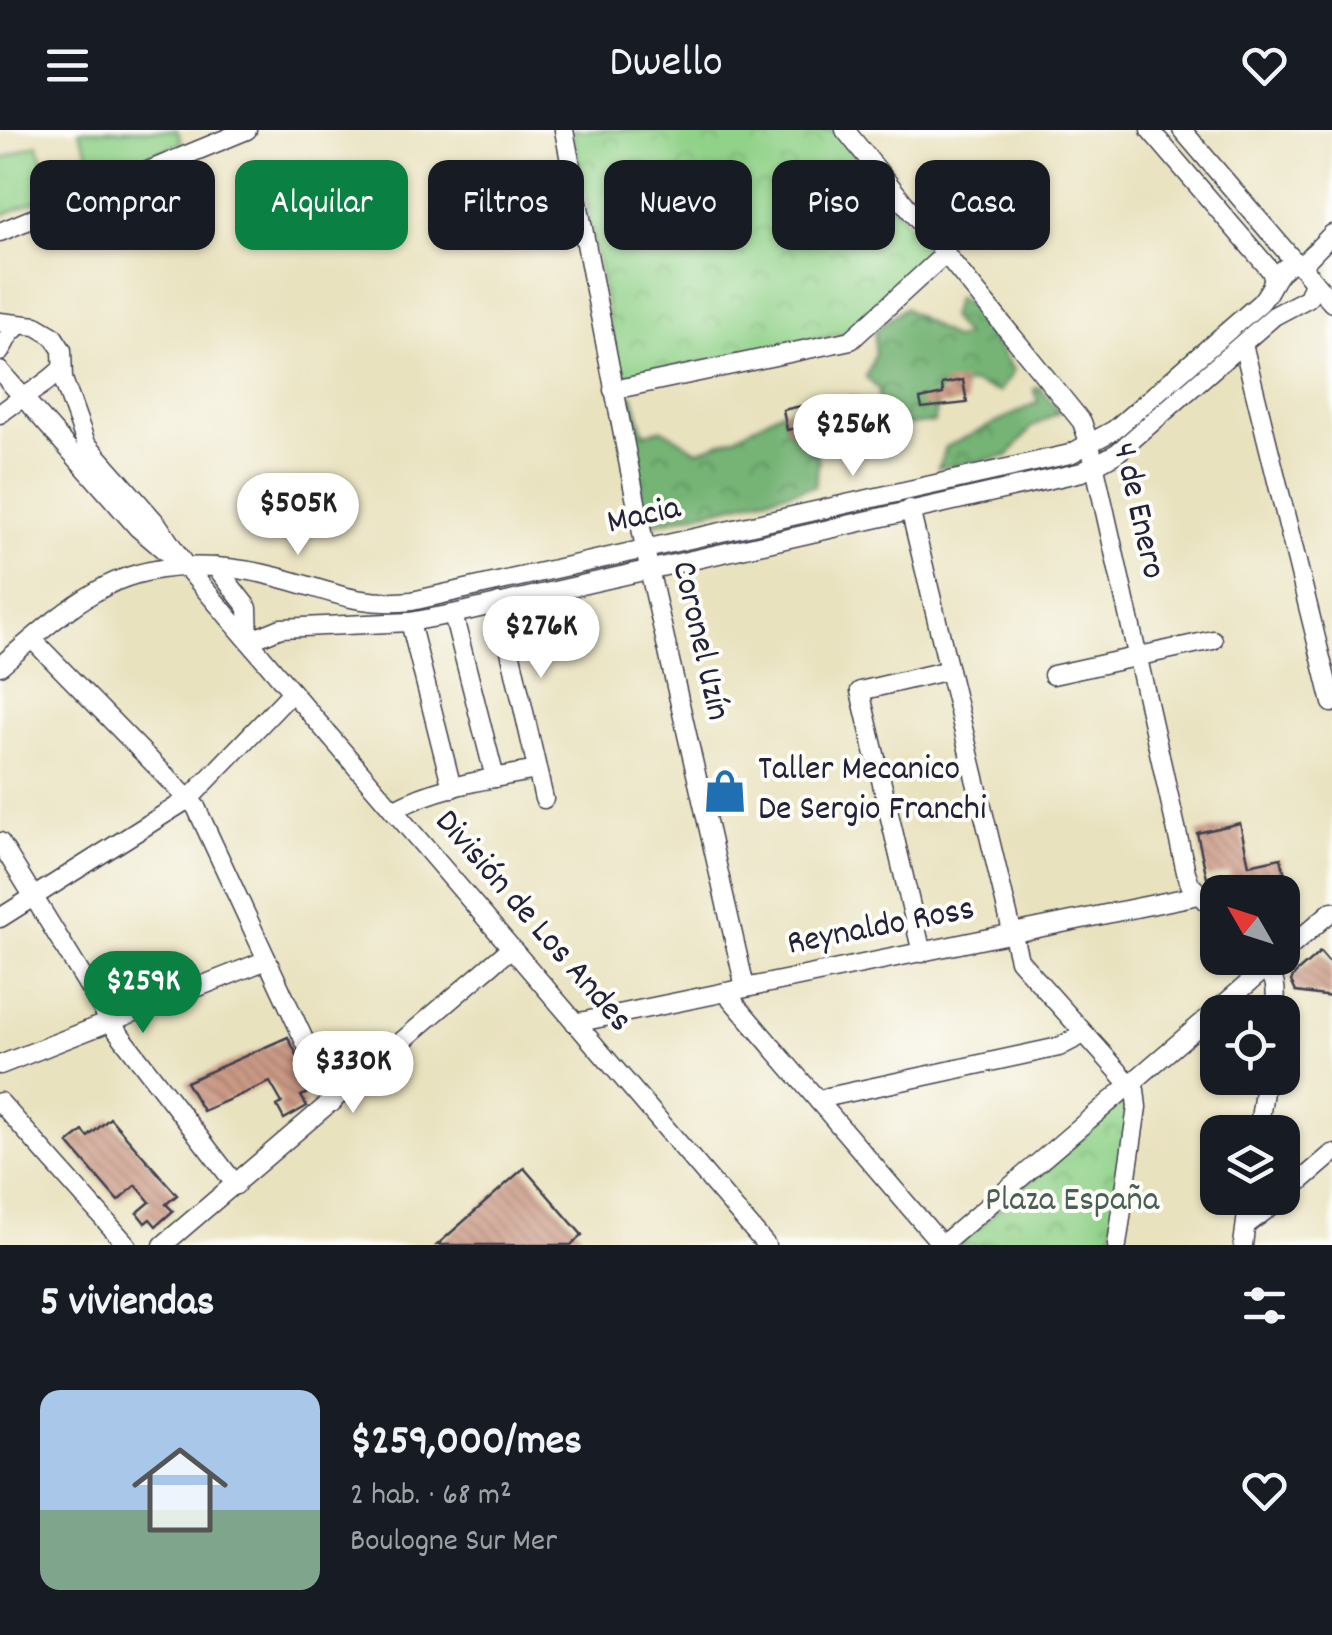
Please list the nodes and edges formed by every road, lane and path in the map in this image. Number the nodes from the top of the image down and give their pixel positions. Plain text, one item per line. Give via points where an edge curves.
1 (247, 130) edge
2 (564, 130) edge
3 (845, 130) edge
4 (1150, 130) edge
5 (1182, 130) edge
6 (202, 138) edge
7 (0, 232) edge
8 (1332, 234) edge
9 (946, 254) junction
10 (1298, 264) junction
11 (1314, 282) junction
12 (1271, 283) junction
13 (1332, 302) edge
14 (1289, 310) junction
15 (9, 324) edge
16 (1242, 344) junction
17 (0, 352) edge
18 (62, 368) junction
19 (0, 372) edge
20 (613, 390) junction
21 (22, 395) junction
22 (0, 414) edge
23 (1090, 445) junction
24 (1095, 467) junction
25 (910, 509) junction
26 (647, 560) junction
27 (186, 567) junction
28 (216, 567) junction
29 (499, 603) junction
30 (454, 614) junction
31 (410, 622) junction
32 (32, 639) junction
33 (1213, 640) dead end
34 (249, 641) junction
35 (1136, 656) junction
36 (0, 666) edge
37 (949, 670) junction
38 (1053, 675) dead end
39 (292, 692) junction
40 (1332, 702) edge
41 (537, 770) junction
42 (495, 778) junction
43 (452, 788) junction
44 (190, 798) junction
45 (544, 799) dead end
46 (394, 810) junction
47 (0, 842) edge
48 (34, 894) junction
49 (1199, 895) joint
50 (1332, 910) edge
51 (0, 918) edge
52 (1011, 935) junction
53 (1300, 936) edge
54 (510, 949) junction
55 (922, 953) junction
56 (267, 960) junction
57 (1254, 975) edge
58 (745, 988) junction
59 (725, 992) junction
60 (575, 1023) junction
61 (111, 1024) junction
62 (1084, 1034) junction
63 (0, 1066) edge
64 (1131, 1084) junction
65 (0, 1102) edge
66 (332, 1102) junction
67 (819, 1102) junction
68 (1332, 1154) edge
69 (1300, 1182) edge
70 (236, 1185) junction
71 (1247, 1215) edge
72 (1259, 1215) edge
73 (1246, 1225) junction
74 (127, 1245) edge
75 (163, 1245) edge
76 (766, 1245) edge
77 (942, 1245) edge
78 (1117, 1245) edge
79 (1243, 1245) edge

1 - 6 street
2 - 20 street, Coronel Uzín
3 - 9 street, 4 de Enero
4 - 12 street via 1271,271
5 - 10 street
6 - 7 street
8 - 10 street
9 - 20 street via 851,340
9 - 23 street, 4 de Enero via 1082,422
10 - 11 street
10 - 12 street
11 - 13 street
11 - 14 street via 1308,298
12 - 14 street
12 - 23 street, Macia via 1266,298 1246,316
14 - 16 street, Macia
15 - 17 street
15 - 18 street, División de Los Andes via 36,326 53,336
16 - 24 street, Macia
16 - 40 street
18 - 21 street
18 - 27 street, División de Los Andes via 86,443 158,524
19 - 21 street, División de Los Andes
20 - 26 street, Coronel Uzín
21 - 22 street
21 - 27 street, División de Los Andes via 138,528
23 - 24 street, 4 de Enero
23 - 26 street, Macia
24 - 25 street, Macia
24 - 35 street, 4 de Enero
25 - 26 street, Macia
25 - 37 street
26 - 28 street, Macia via 394,602 343,599 274,576
26 - 29 street, Macia
26 - 58 street, Coronel Uzín
27 - 28 street, Macia
27 - 32 street, Macia via 100,588
27 - 34 street, División de Los Andes
28 - 34 street, División de Los Andes via 248,608
29 - 30 street, Macia
29 - 41 street
30 - 31 street, Macia
30 - 42 street
31 - 34 street, Macia via 281,628
31 - 43 street
32 - 36 street, Macia
32 - 44 street
33 - 35 street
34 - 39 street, División de Los Andes
35 - 38 street
35 - 49 street, 4 de Enero via 1186,872
37 - 52 street
37 - 55 street via 860,691
39 - 44 street
39 - 46 street, División de Los Andes
41 - 42 street
41 - 45 street
42 - 43 street
43 - 46 street
44 - 48 street
44 - 56 street
46 - 54 street, División de Los Andes
47 - 48 street
48 - 51 street
48 - 61 street
49 - 52 street, Reynaldo Ross
50 - 53 street
52 - 55 street, Reynaldo Ross
52 - 62 street via 1024,968
54 - 60 street, División de Los Andes
54 - 66 street
55 - 58 street, Reynaldo Ross
56 - 61 street
56 - 66 street
57 - 64 street
58 - 59 street, Reynaldo Ross
59 - 60 street, Reynaldo Ross
59 - 67 street
60 - 76 street, División de Los Andes
61 - 63 street
61 - 70 street
62 - 64 street
62 - 67 street via 1059,1047
64 - 77 street
64 - 78 street via 1137,1107
65 - 74 street
66 - 70 street
67 - 77 street
68 - 69 street
70 - 75 street
71 - 73 street
72 - 73 street
73 - 79 street

